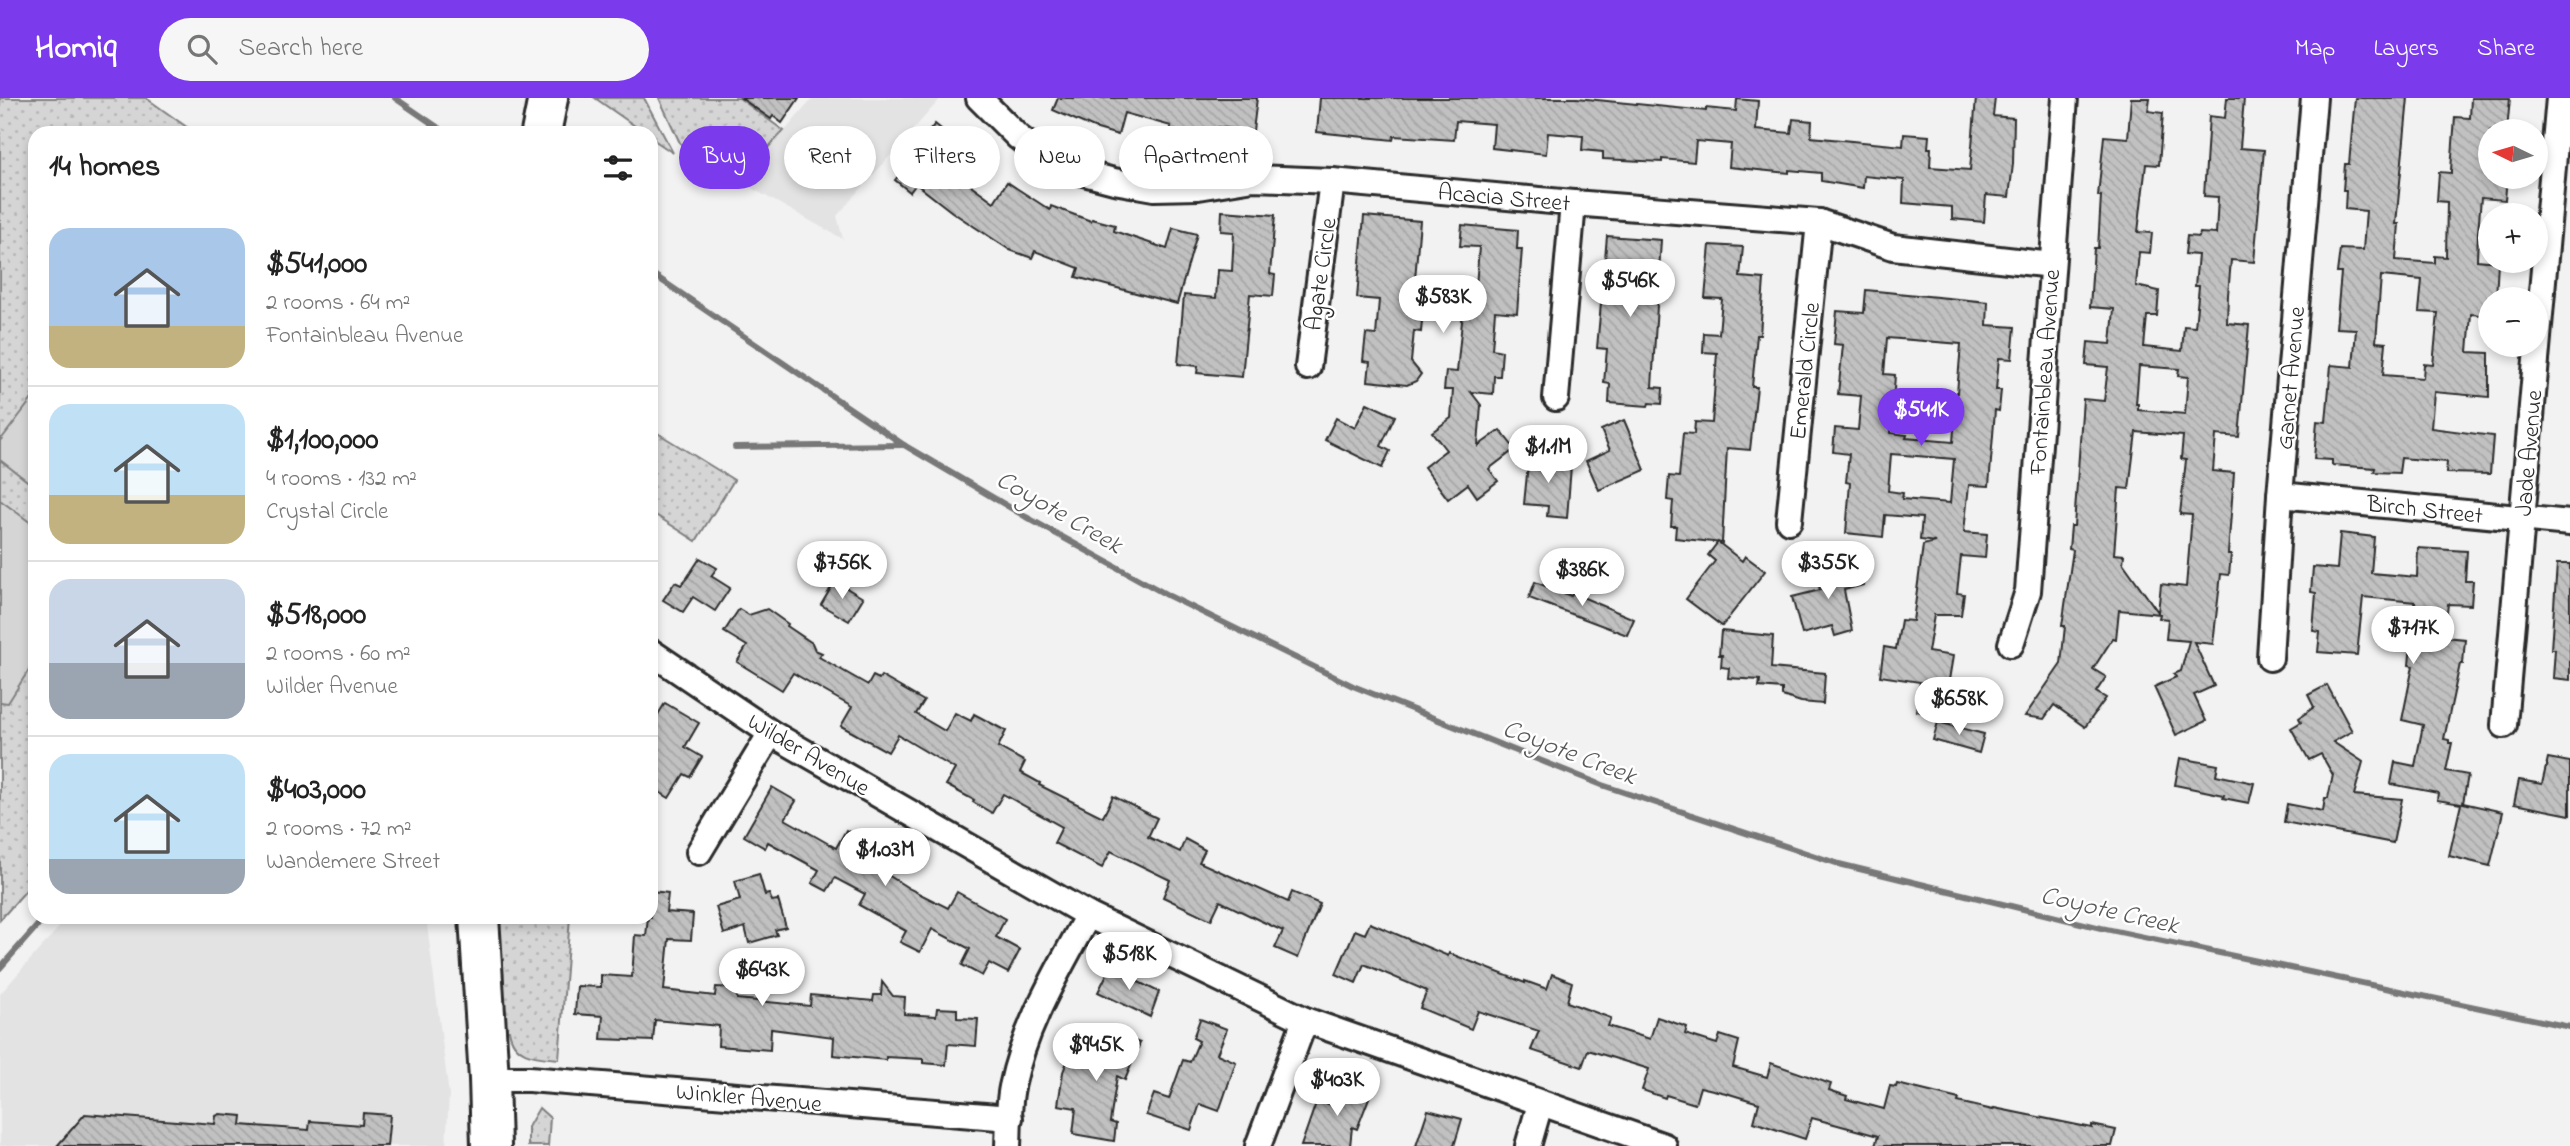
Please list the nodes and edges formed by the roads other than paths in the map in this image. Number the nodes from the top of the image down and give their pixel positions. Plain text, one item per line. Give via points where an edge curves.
1 (548, 98) edge
2 (979, 98) edge
3 (2065, 98) edge
4 (2314, 98) edge
5 (2559, 98) edge
6 (542, 126) edge
7 (1332, 181) junction
8 (1573, 204) junction
9 (1819, 222) junction
10 (2052, 265) junction
11 (1308, 367) dead end
12 (1556, 398) dead end
13 (2280, 495) junction
14 (2522, 519) junction
15 (1789, 521) dead end
16 (2570, 523) edge
17 (2011, 643) dead end
18 (658, 657) edge
19 (2270, 658) dead end
20 (2504, 725) dead end
21 (771, 733) junction
22 (699, 852) dead end
23 (1088, 915) junction
24 (479, 924) edge
25 (1305, 1020) junction
26 (489, 1079) junction
27 (1540, 1104) junction
28 (1010, 1118) junction
29 (491, 1146) edge
30 (1008, 1146) edge
31 (1258, 1146) edge
32 (1528, 1146) edge
33 (1664, 1146) edge

1 - 6 main road
2 - 7 street, Acacia Street via 1041,154 1076,171 1114,181 1154,188 1253,178
3 - 10 street, Fontainbleau Avenue
4 - 13 street, Garnet Avenue
5 - 14 street, Jade Avenue
7 - 8 street, Acacia Street
7 - 11 street, Agate Circle
8 - 9 street, Acacia Street
8 - 12 street
9 - 10 street, Acacia Street via 1893,247
9 - 15 street, Emerald Circle
10 - 17 street, Fontainbleau Avenue via 2028,592
13 - 14 street, Birch Street
13 - 19 street, Garnet Avenue
14 - 16 street, Birch Street
14 - 20 street, Jade Avenue
18 - 21 street, Wilder Avenue
21 - 22 street
21 - 23 street, Wilder Avenue
23 - 25 street, Wilder Avenue
23 - 28 street via 1028,1033 1011,1090
24 - 26 main road
25 - 27 street, Wilder Avenue
25 - 31 street
26 - 28 street, Winkler Avenue
26 - 29 main road
27 - 32 street
27 - 33 street, Wilder Avenue
28 - 30 street

